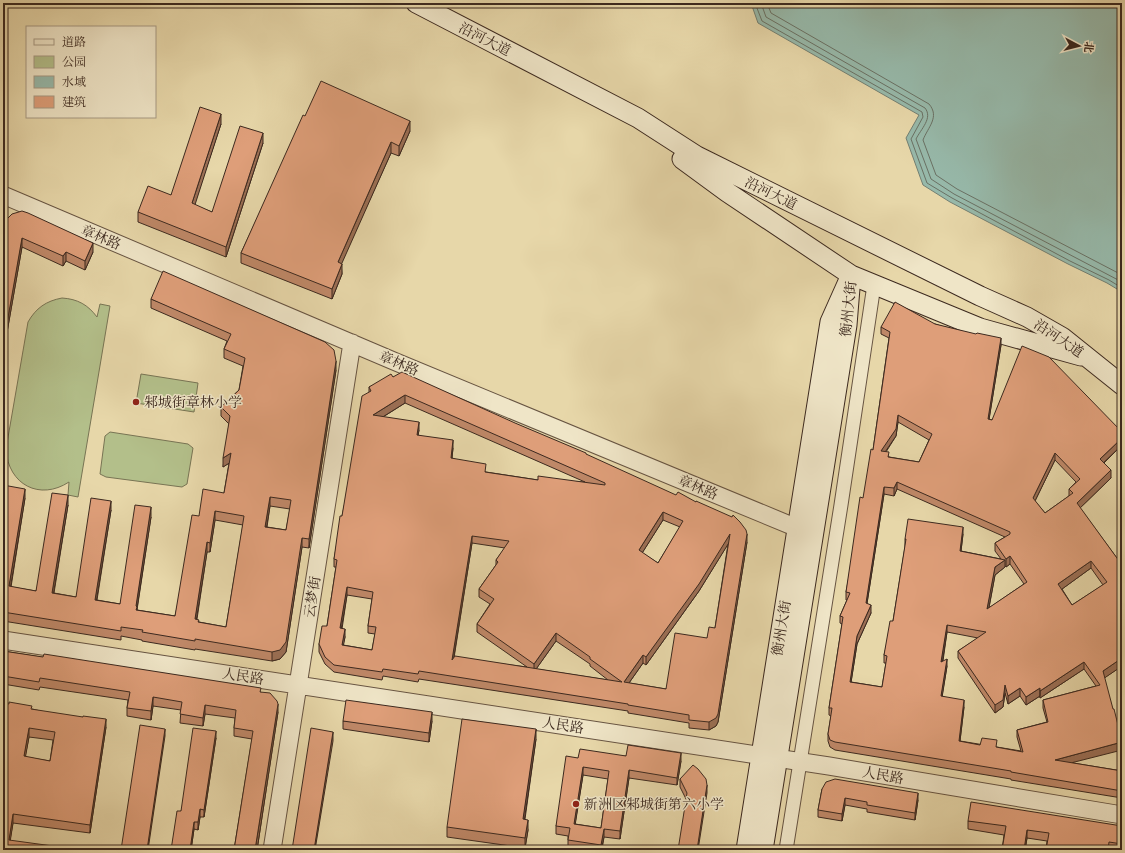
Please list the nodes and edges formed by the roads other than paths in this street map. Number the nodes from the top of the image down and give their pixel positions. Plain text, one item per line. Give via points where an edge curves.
1 (416, 3) edge
2 (659, 132) junction
3 (3, 195) edge
4 (851, 275) junction
5 (874, 285) junction
6 (352, 343) junction
7 (1088, 358) junction
8 (1122, 385) edge
9 (797, 528) junction
10 (3, 640) edge
11 (298, 685) junction
12 (769, 757) junction
13 (800, 761) junction
14 (1122, 815) edge
15 (272, 850) edge
16 (746, 850) edge
17 (763, 850) edge
18 (786, 850) edge

1 - 2 main road, 沿河大道 via 638,118
2 - 4 main road via 675,154
2 - 7 main road, 沿河大道 via 697,156 1027,317 1062,336
3 - 6 street, 章林路
4 - 5 main road
4 - 9 main road, 衡州大街 via 830,322
4 - 12 main road, 衡州大街 via 846,333
5 - 7 main road via 980,328
5 - 13 street
6 - 9 street, 章林路
6 - 11 street, 云梦街
7 - 8 main road, 沿河大道
9 - 12 main road, 衡州大街
10 - 11 street, 人民路
11 - 12 street, 人民路
11 - 15 street, 云梦街
12 - 13 street, 人民路
12 - 16 main road, 衡州大街
12 - 17 main road, 衡州大街
13 - 14 street, 人民路
13 - 18 street

